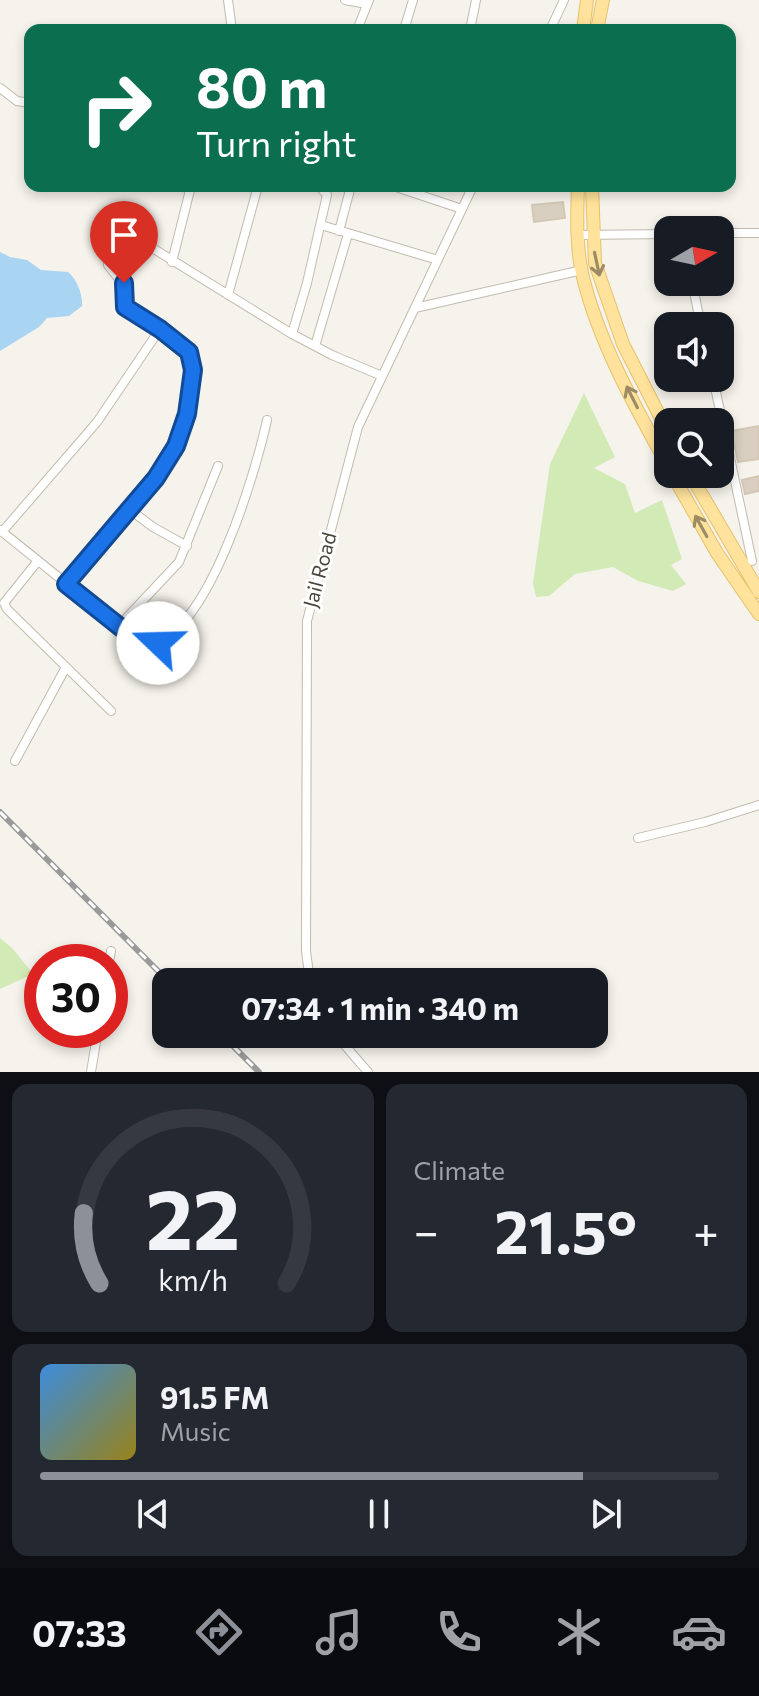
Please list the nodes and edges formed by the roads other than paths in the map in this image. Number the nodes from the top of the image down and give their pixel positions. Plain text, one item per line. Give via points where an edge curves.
1 (228, 0) edge
2 (345, 0) edge
3 (413, 0) edge
4 (476, 0) edge
5 (564, 0) edge
6 (368, 2) edge
7 (586, 4) edge
8 (231, 24) edge
9 (359, 24) edge
10 (406, 24) edge
11 (471, 24) edge
12 (553, 24) edge
13 (584, 24) edge
14 (0, 88) edge
15 (24, 102) edge
16 (190, 192) edge
17 (256, 192) edge
18 (324, 192) edge
19 (350, 192) edge
20 (411, 192) edge
21 (470, 192) edge
22 (579, 192) edge
23 (591, 192) edge
24 (462, 209) junction
25 (321, 225) junction
26 (344, 232) junction
27 (734, 233) edge
28 (759, 233) edge
29 (586, 234) junction
30 (654, 234) edge
31 (438, 260) junction
32 (172, 262) junction
33 (582, 270) junction
34 (228, 295) junction
35 (415, 308) junction
36 (160, 329) junction
37 (292, 334) junction
38 (315, 346) junction
39 (382, 376) junction
40 (716, 392) edge
41 (656, 408) edge
42 (267, 420) dead end
43 (654, 439) edge
44 (218, 466) dead end
45 (680, 488) edge
46 (700, 488) edge
47 (130, 510) junction
48 (1, 531) edge
49 (187, 546) junction
50 (37, 562) junction
51 (751, 562) edge
52 (726, 567) junction
53 (66, 584) junction
54 (759, 592) edge
55 (759, 614) edge
56 (119, 626) junction
57 (66, 667) junction
58 (111, 711) dead end
59 (15, 761) dead end
60 (759, 805) edge
61 (638, 838) dead end
62 (309, 968) edge
63 (95, 1048) edge
64 (347, 1048) edge
65 (91, 1072) edge
66 (368, 1072) edge

1 - 8 street
2 - 6 street
3 - 10 street
4 - 11 street
5 - 12 street
6 - 9 street
7 - 13 main road
14 - 15 street
16 - 32 street
17 - 34 street
18 - 25 street
19 - 26 street
20 - 24 street
21 - 24 street, Jail Road
22 - 29 main road
23 - 29 main road
24 - 31 street, Jail Road
25 - 26 street
25 - 37 street
26 - 31 street
26 - 38 street
27 - 28 street
29 - 30 street
29 - 33 main road
29 -> 41 main road via 623,344
31 - 35 street, Jail Road
32 - 34 street
32 - 36 street via 129,236 108,260 126,288 125,307
33 - 35 street
43 -> 33 main road via 592,307
34 - 37 street
35 - 39 street, Jail Road
36 - 47 street via 192,359 187,414 176,446
36 - 48 street via 97,422
37 - 38 street
38 - 39 street
39 - 62 street, Jail Road via 358,427 307,621
40 - 51 street
42 - 56 street via 240,515 195,609 158,643 139,642
44 - 49 street
52 -> 45 main road
46 - 51 main road
47 - 49 street
47 - 53 street
48 - 50 street
49 - 56 street via 179,562
50 - 53 street
50 - 57 street via 4,603
51 - 52 street
51 - 54 main road
52 - 55 main road
53 - 56 street
57 - 58 street
57 - 59 street
60 - 61 street
63 - 65 street
64 - 66 street

